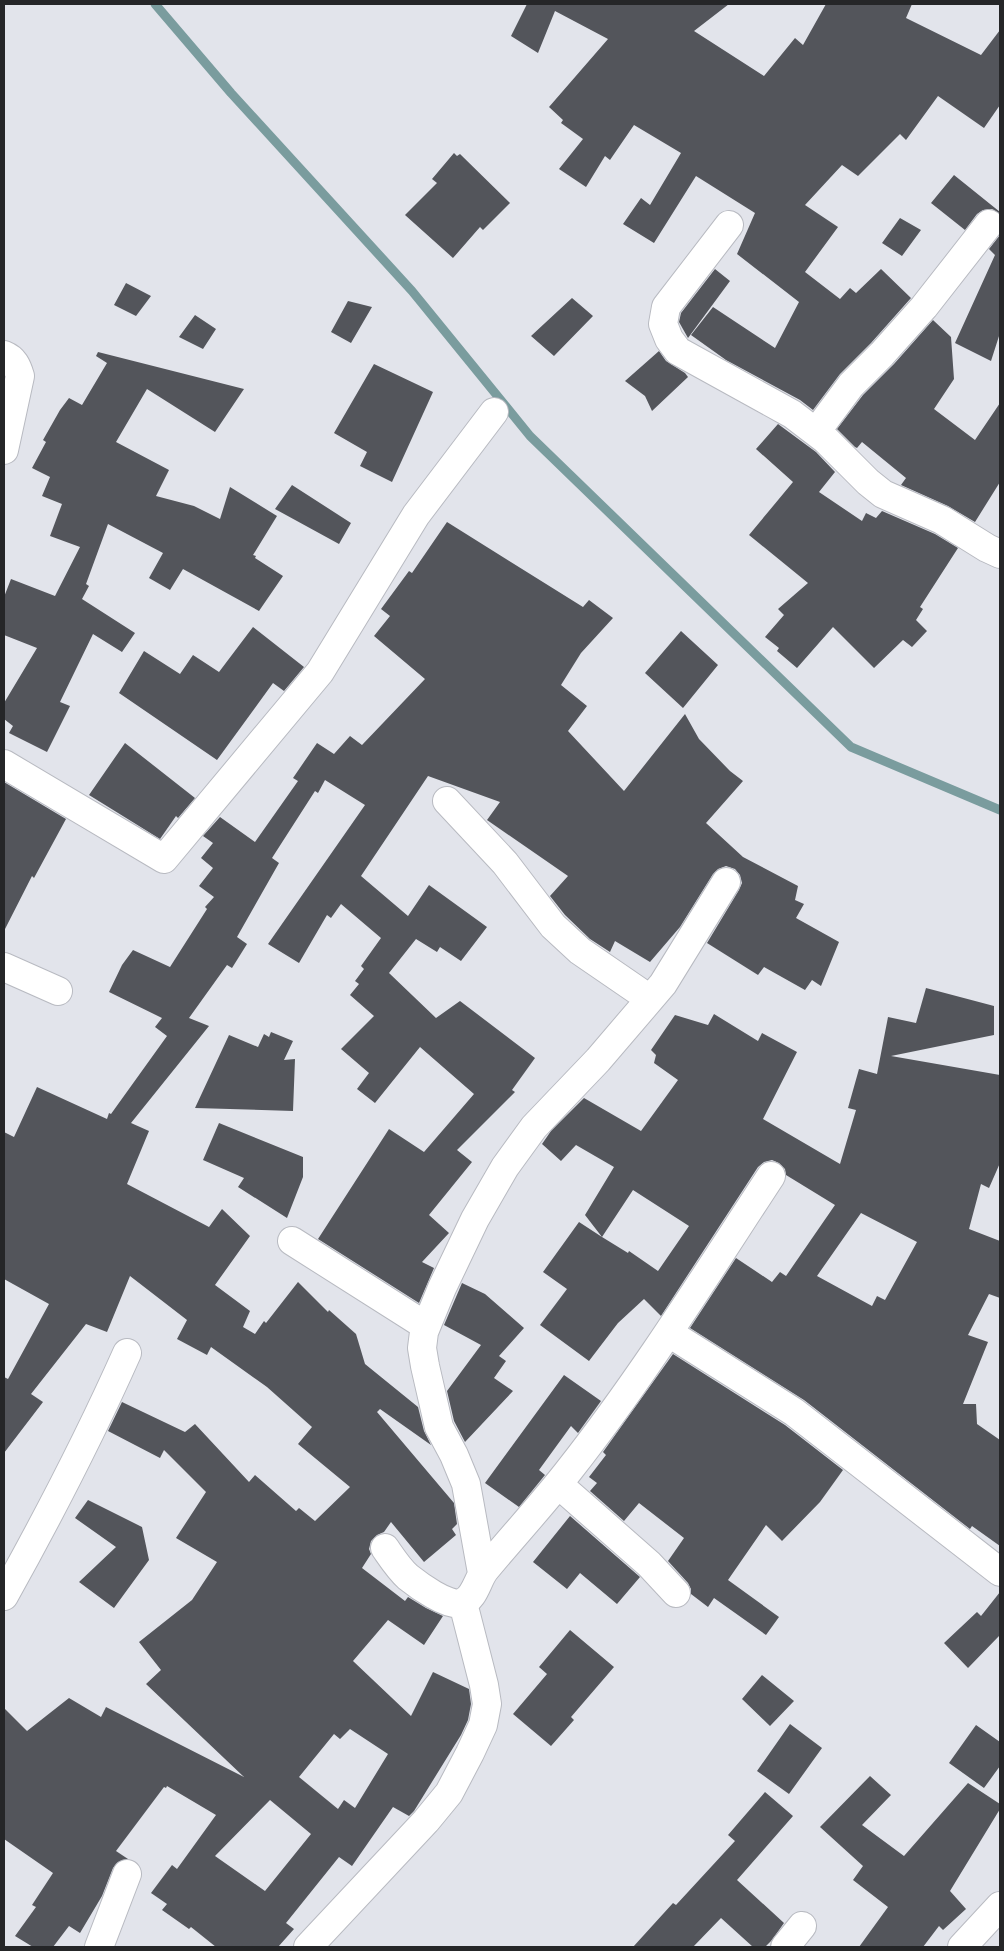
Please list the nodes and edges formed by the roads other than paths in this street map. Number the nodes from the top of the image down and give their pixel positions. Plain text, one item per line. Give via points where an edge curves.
1 (989, 224) dead end
2 (729, 225) dead end
3 (4, 355) edge
4 (494, 412) dead end
5 (816, 432) junction
6 (4, 450) edge
7 (1000, 554) edge
8 (4, 764) edge
9 (446, 801) dead end
10 (726, 882) dead end
11 (4, 967) edge
12 (58, 991) dead end
13 (650, 999) junction
14 (771, 1176) dead end
15 (292, 1241) dead end
16 (426, 1326) junction
17 (669, 1333) junction
18 (126, 1353) dead end
19 (558, 1484) junction
20 (385, 1548) dead end
21 (1000, 1572) edge
22 (482, 1573) junction
23 (676, 1593) dead end
24 (4, 1596) edge
25 (462, 1603) junction
26 (126, 1874) dead end
27 (1000, 1906) edge
28 (802, 1926) dead end
29 (99, 1947) edge
30 (308, 1947) edge
31 (785, 1947) edge
32 (962, 1947) edge

1 - 5 street via 924,307 851,385
2 - 5 street via 666,307 663,324 669,339 678,351 792,414
3 - 6 street via 17,365 20,376
4 - 8 street via 416,515 320,672 164,859
5 - 7 street via 883,494 942,520
9 - 13 street via 505,864 553,926 580,951
10 - 13 street via 663,984
11 - 12 street
13 - 16 street via 534,1127 505,1167 467,1236
14 - 17 street
15 - 16 street
16 - 22 street via 422,1348 431,1392 439,1427 466,1484
17 - 19 street
17 - 21 street via 794,1412
18 - 24 street via 109,1393
19 - 22 street
19 - 23 street via 649,1564
20 - 25 street via 408,1577 444,1600
22 - 25 street via 472,1595
25 - 30 street via 484,1685 487,1704 483,1726 443,1800
26 - 29 street
27 - 32 street
28 - 31 street

